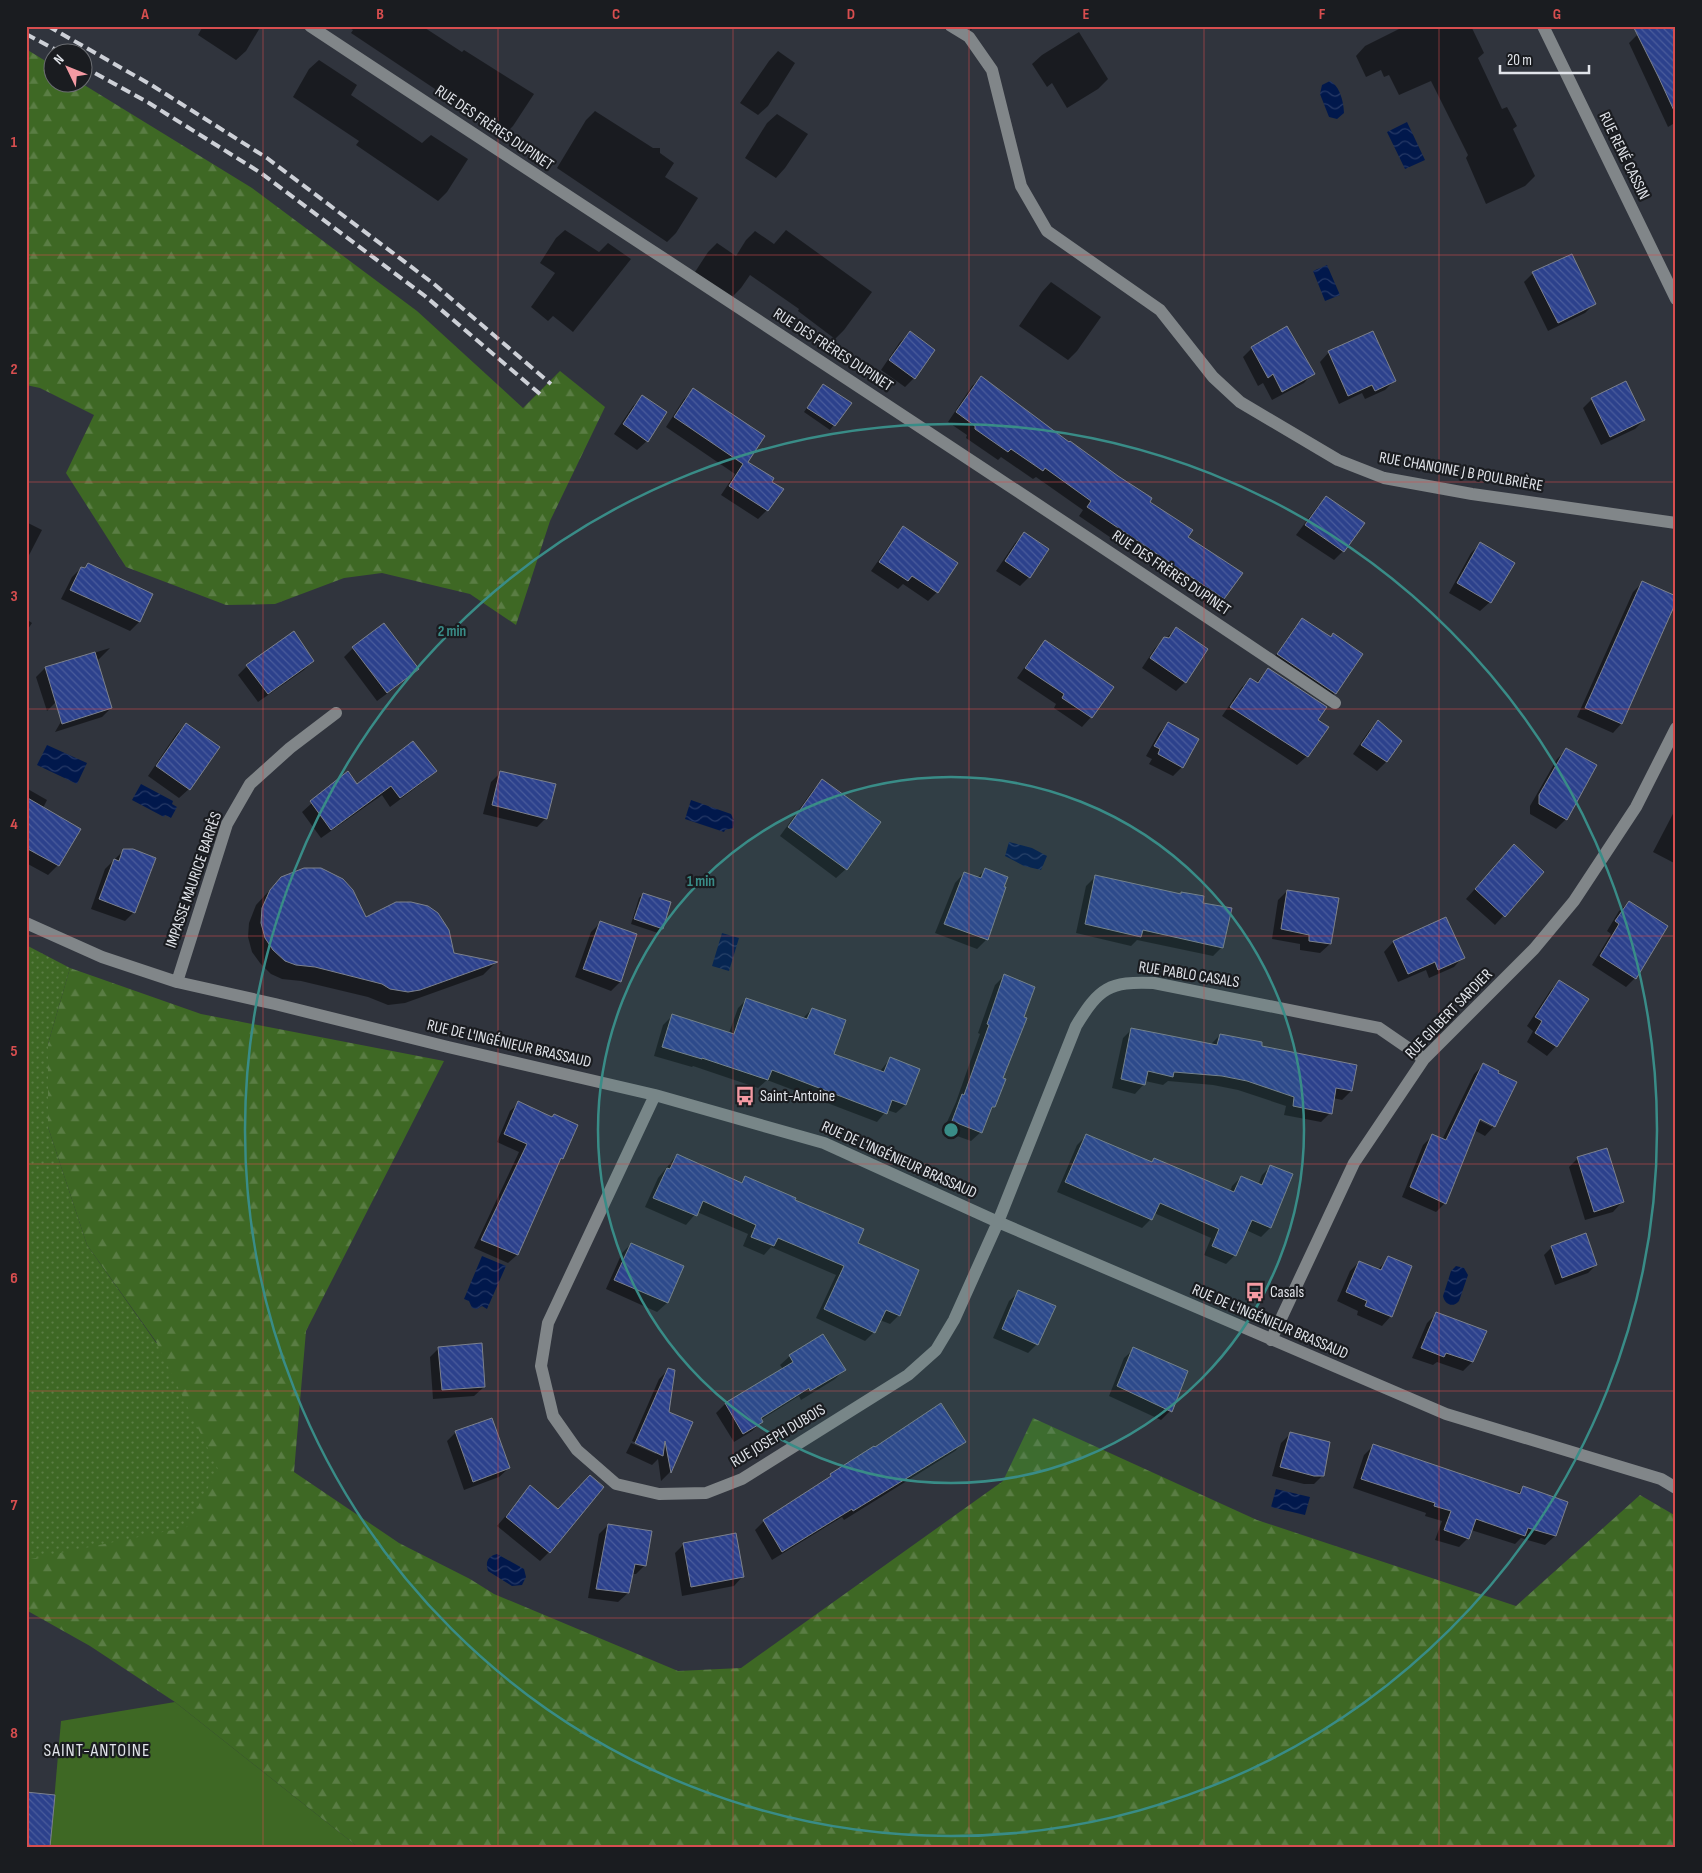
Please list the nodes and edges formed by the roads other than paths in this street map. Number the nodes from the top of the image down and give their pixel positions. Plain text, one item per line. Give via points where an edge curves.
1 (310, 26) edge
2 (951, 26) edge
3 (1543, 26) edge
4 (1676, 299) edge
5 (1676, 523) edge
6 (1335, 703) dead end
7 (336, 713) dead end
8 (1676, 728) edge
9 (26, 924) edge
10 (177, 982) junction
11 (1424, 1059) junction
12 (655, 1095) junction
13 (998, 1222) junction
14 (1272, 1340) junction
15 (1676, 1488) edge

1 - 6 street, RUE DES FRÈRES DUPINET via 936,436
2 - 5 street, RUE CHANOINE J B POULBRIÈRE via 970,37 992,70 1021,186 1048,230 1160,310 1213,377 1240,402 1338,460 1384,478
3 - 4 street, RUE RENÉ CASSIN
7 - 10 street, IMPASSE MAURICE BARRÈS via 250,784 227,824
8 - 11 street, RUE GILBERT SARDIER via 1636,807 1574,901 1534,949
9 - 10 street, RUE DE L'INGÉNIEUR BRASSAUD via 102,957
10 - 12 street, RUE DE L'INGÉNIEUR BRASSAUD
11 - 13 street, RUE PABLO CASALS via 1379,1028 1154,983 1129,982 1110,987 1090,1002 1076,1026
11 - 14 street, RUE GILBERT SARDIER via 1354,1163
12 - 13 street, RUE DE L'INGÉNIEUR BRASSAUD via 824,1143
12 - 13 street, RUE JOSEPH DUBOIS via 548,1323 541,1366 554,1416 577,1450 616,1484 659,1494 706,1492 742,1479 908,1375 936,1350 954,1320
13 - 14 street, RUE DE L'INGÉNIEUR BRASSAUD
14 - 15 street, RUE DE L'INGÉNIEUR BRASSAUD via 1446,1414 1661,1479

